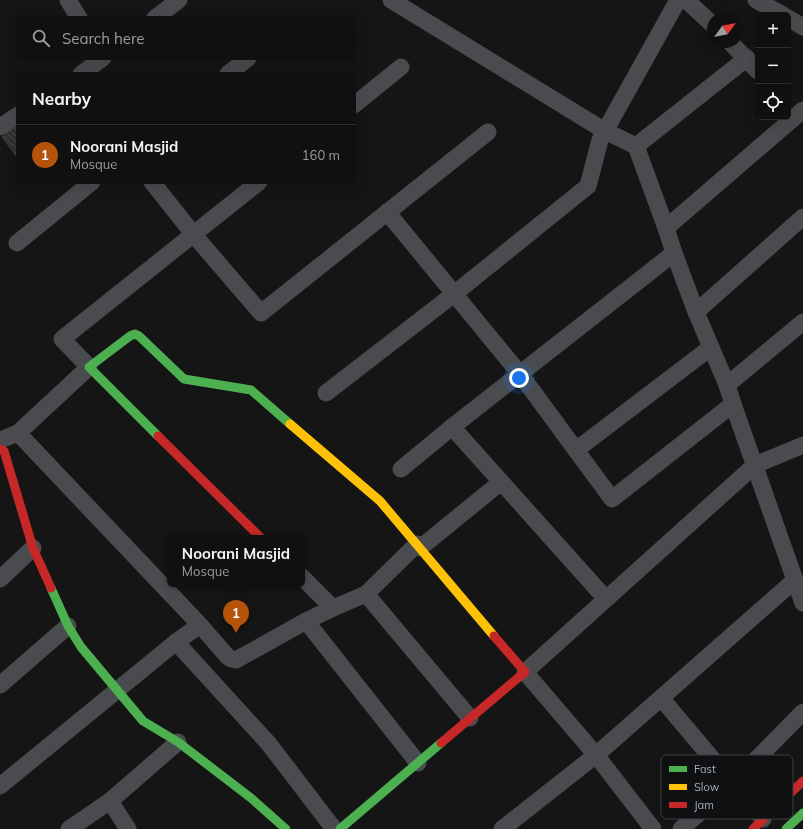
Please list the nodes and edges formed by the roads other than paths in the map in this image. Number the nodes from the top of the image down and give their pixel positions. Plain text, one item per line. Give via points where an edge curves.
1 (68, 0) edge
2 (179, 0) edge
3 (392, 0) edge
4 (756, 0) edge
5 (675, 2) edge
6 (777, 12) edge
7 (78, 16) edge
8 (159, 16) edge
9 (791, 20) edge
10 (707, 22) edge
11 (803, 27) edge
12 (736, 48) edge
13 (747, 58) junction
14 (100, 60) edge
15 (246, 60) edge
16 (401, 67) dead end
17 (755, 67) edge
18 (84, 72) edge
19 (230, 72) edge
20 (356, 103) edge
21 (798, 113) edge
22 (16, 116) edge
23 (0, 127) edge
24 (605, 131) junction
25 (488, 132) dead end
26 (636, 146) junction
27 (90, 184) edge
28 (154, 184) edge
29 (257, 184) edge
30 (387, 212) junction
31 (803, 217) edge
32 (666, 228) junction
33 (194, 235) junction
34 (17, 243) dead end
35 (674, 253) junction
36 (454, 294) junction
37 (696, 312) junction
38 (803, 322) edge
39 (710, 348) junction
40 (89, 366) junction
41 (520, 374) junction
42 (727, 385) junction
43 (326, 393) dead end
44 (733, 404) junction
45 (452, 427) junction
46 (18, 433) junction
47 (0, 440) edge
48 (803, 445) edge
49 (0, 449) edge
50 (576, 450) junction
51 (755, 465) junction
52 (401, 469) dead end
53 (6, 479) edge
54 (501, 482) junction
55 (258, 535) edge
56 (419, 546) junction
57 (33, 548) junction
58 (0, 579) edge
59 (305, 580) edge
60 (795, 580) junction
61 (366, 594) junction
62 (606, 599) junction
63 (803, 603) edge
64 (333, 608) junction
65 (306, 621) junction
66 (200, 625) junction
67 (68, 626) junction
68 (176, 642) junction
69 (525, 672) junction
70 (0, 685) edge
71 (118, 691) junction
72 (661, 698) junction
73 (803, 712) edge
74 (470, 718) junction
75 (178, 742) junction
76 (596, 755) junction
77 (709, 755) edge
78 (760, 755) edge
79 (418, 763) junction
80 (803, 781) edge
81 (0, 786) edge
82 (793, 791) edge
83 (110, 801) junction
84 (803, 813) edge
85 (692, 819) edge
86 (69, 829) edge
87 (128, 829) edge
88 (286, 829) edge
89 (334, 829) edge
90 (340, 829) edge
91 (502, 829) edge
92 (653, 829) edge
93 (681, 829) edge
94 (786, 829) edge

1 - 7 street
2 - 8 street
3 - 24 street
4 - 6 street
5 - 10 street
5 - 24 street
9 - 11 street
12 - 13 street
13 - 17 street
13 - 26 street
14 - 18 street
15 - 19 street
16 - 20 street
21 - 32 street
22 - 23 street
24 - 26 street
24 - 36 street via 600,140 588,186
25 - 30 street
26 - 32 street
27 - 34 street
28 - 33 street
29 - 33 street
30 - 33 street via 261,313
30 - 36 street
31 - 37 street
32 - 35 street
33 - 40 street via 62,338
35 - 37 street
35 - 41 street
36 - 41 street
36 - 43 street
37 - 39 street
38 - 42 street
39 - 42 street
39 - 50 street
40 - 46 street
40 - 55 main road
40 - 56 main road via 135,334 184,379 251,390 380,500
41 - 45 street
41 - 50 street
42 - 44 street
44 - 50 street via 612,499
44 - 51 street
45 - 52 street
45 - 54 street
46 - 47 street
46 - 66 street
48 - 51 street
49 - 53 main road via 4,451
51 - 60 street
51 - 62 street
53 - 57 main road
54 - 56 street
54 - 62 street
56 - 61 street
56 - 69 main road
57 - 58 street
57 - 67 main road
59 - 64 street
60 - 63 street
60 - 72 street
61 - 64 street
61 - 74 street
62 - 69 street
64 - 65 street
65 - 66 street via 236,660 227,656
65 - 79 street
66 - 68 street
67 - 70 street
67 - 71 main road via 81,647
68 - 71 street
68 - 89 street via 269,744
69 - 74 main road
69 - 76 street
71 - 75 main road via 142,720
71 - 81 street
72 - 76 street
72 - 77 street
73 - 78 street
74 - 79 main road
75 - 83 street
75 - 88 main road via 251,798
76 - 91 street
76 - 92 street
79 - 90 main road
80 - 82 main road
83 - 86 street
83 - 87 street
84 - 94 main road
85 - 93 street

